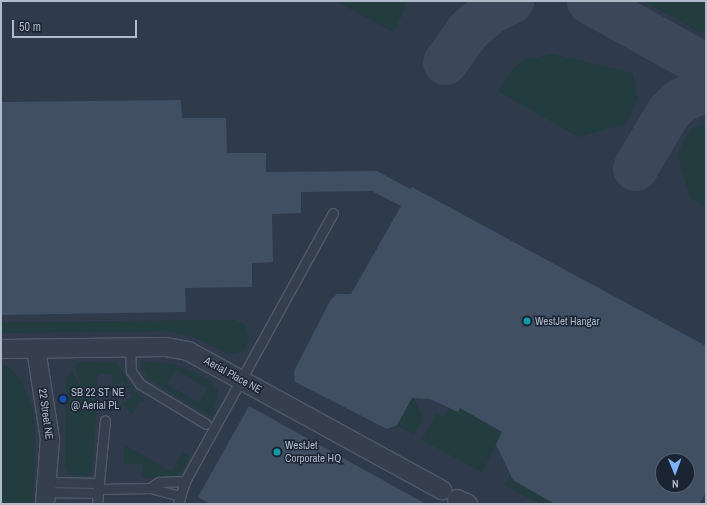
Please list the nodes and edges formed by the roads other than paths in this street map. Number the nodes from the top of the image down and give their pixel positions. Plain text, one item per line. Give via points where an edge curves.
1 (333, 213) dead end
2 (130, 347) junction
3 (1, 349) edge
4 (36, 349) junction
5 (242, 380) junction
6 (105, 420) dead end
7 (206, 424) dead end
8 (185, 481) junction
9 (98, 488) junction
10 (150, 488) junction
11 (46, 493) edge
12 (179, 500) edge
13 (459, 500) edge
14 (96, 504) edge

1 - 5 lane
2 - 4 street, Aerial Place NE
2 - 5 street, Aerial Place NE via 166,347 188,352
2 - 7 lane via 131,371 140,384
3 - 4 street, Aerial Place NE
4 - 11 street, 22 Street NE via 50,439
5 - 8 lane
5 - 13 street, Aerial Place NE
6 - 9 lane
8 - 10 lane via 159,482
8 - 12 lane
9 - 10 lane
9 - 11 lane
9 - 14 lane
10 - 12 lane

